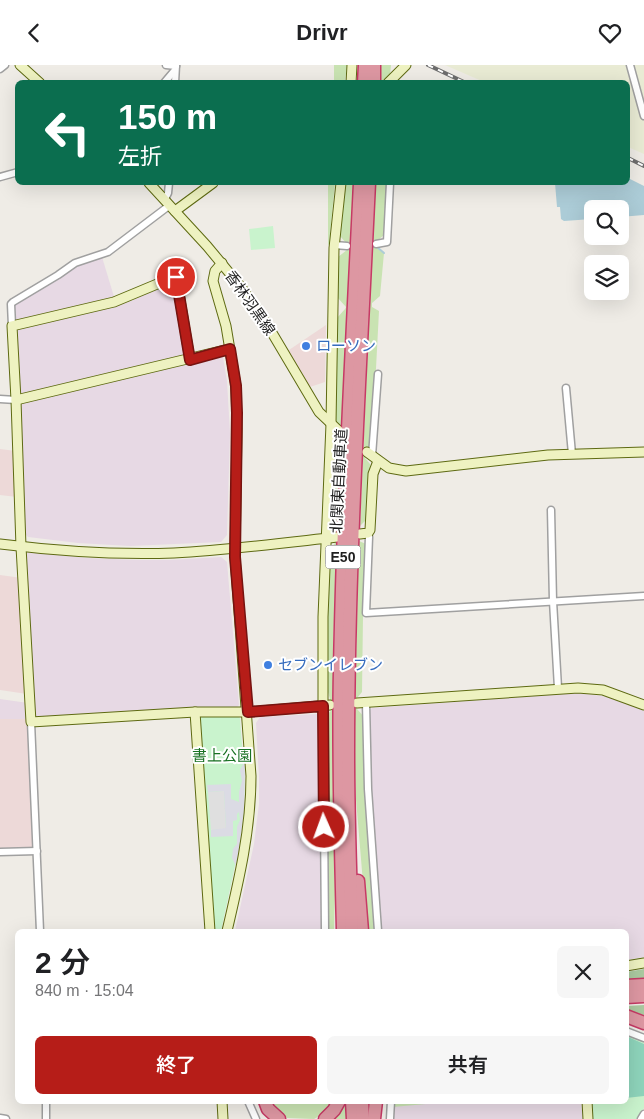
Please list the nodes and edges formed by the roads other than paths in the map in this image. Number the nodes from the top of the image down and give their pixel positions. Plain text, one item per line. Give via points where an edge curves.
1 (5, 65) edge
2 (20, 65) edge
3 (166, 65) edge
4 (352, 65) edge
5 (365, 65) edge
6 (374, 65) edge
7 (406, 65) edge
8 (630, 65) edge
9 (176, 67) edge
10 (0, 69) edge
11 (37, 80) edge
12 (166, 80) edge
13 (175, 80) edge
14 (351, 80) edge
15 (364, 80) edge
16 (374, 80) edge
17 (391, 80) edge
18 (644, 116) edge
19 (15, 173) edge
20 (0, 177) edge
21 (151, 185) edge
22 (169, 185) edge
23 (210, 185) edge
24 (341, 185) edge
25 (360, 185) edge
26 (369, 185) edge
27 (390, 185) edge
28 (170, 205) junction
29 (376, 244) dead end
30 (334, 245) junction
31 (347, 246) dead end
32 (222, 263) junction
33 (12, 326) junction
34 (230, 349) junction
35 (190, 360) junction
36 (378, 374) dead end
37 (566, 388) dead end
38 (0, 399) edge
39 (16, 400) junction
40 (331, 424) junction
41 (339, 431) dead end
42 (644, 452) edge
43 (572, 453) junction
44 (372, 456) junction
45 (550, 510) dead end
46 (364, 533) joint
47 (337, 537) dead end
48 (325, 538) junction
49 (0, 544) edge
50 (21, 547) junction
51 (235, 548) junction
52 (644, 596) edge
53 (553, 601) junction
54 (558, 689) junction
55 (362, 703) joint
56 (644, 705) edge
57 (327, 706) junction
58 (195, 712) junction
59 (248, 712) junction
60 (32, 722) junction
61 (348, 754) junction
62 (37, 851) junction
63 (0, 852) edge
64 (40, 929) edge
65 (210, 929) edge
66 (227, 929) edge
67 (325, 929) edge
68 (343, 929) edge
69 (352, 929) edge
70 (362, 929) edge
71 (378, 929) edge
72 (644, 963) edge
73 (629, 966) edge
74 (644, 985) edge
75 (629, 986) edge
76 (629, 997) edge
77 (644, 997) edge
78 (644, 1001) edge
79 (629, 1002) edge
80 (629, 1017) edge
81 (644, 1023) edge
82 (629, 1032) edge
83 (644, 1038) edge
84 (46, 1104) edge
85 (222, 1104) edge
86 (249, 1104) edge
87 (260, 1104) edge
88 (266, 1104) edge
89 (337, 1104) edge
90 (352, 1104) edge
91 (362, 1104) edge
92 (376, 1104) edge
93 (391, 1104) edge
94 (587, 1104) edge
95 (644, 1114) edge
96 (0, 1119) edge
97 (6, 1119) edge
98 (46, 1119) edge
99 (223, 1119) edge
100 (256, 1119) edge
101 (270, 1119) edge
102 (279, 1119) edge
103 (325, 1119) edge
104 (354, 1119) edge
105 (363, 1119) edge
106 (374, 1119) edge
107 (390, 1119) edge
108 (588, 1119) edge
109 (641, 1119) edge

1 - 10 street
2 - 11 street
3 - 9 street
4 - 14 street
5 - 15 highway
6 - 16 highway
7 - 17 street
8 - 18 street
9 - 12 street
9 - 13 street
19 - 20 street
21 - 28 street, 香林羽黒線
22 - 28 street
23 - 28 street
24 - 30 street
25 - 68 highway, 北関東自動車道 / E50 via 340,672
26 - 61 highway, 北関東自動車道 / E50 via 352,561
27 - 29 street via 387,242
28 - 32 street, 香林羽黒線
28 - 33 street via 108,252 75,263 14,301 10,305
30 - 31 street
30 - 40 street
32 - 34 street via 212,281
32 - 40 street, 香林羽黒線 via 268,326 319,412
33 - 35 street via 114,302 174,277 177,279
33 - 39 street
34 - 35 street
34 - 51 street via 237,413
35 - 39 street
36 - 44 street
37 - 43 street
38 - 39 street
39 - 50 street
40 - 41 street, 香林羽黒線
40 - 48 street
42 - 43 street
43 - 44 street via 410,471 393,469
44 - 46 street via 370,530
45 - 53 street
46 - 53 street via 369,537 366,613
47 - 48 street
48 - 51 street
48 - 57 street via 322,671
49 - 50 street
50 - 51 street via 144,553
50 - 60 street
51 - 59 street
52 - 53 street
53 - 54 street
54 - 55 street
54 - 56 street via 603,690
55 - 71 street
57 - 59 street
57 - 67 street
58 - 59 street
58 - 60 street
58 - 65 street
59 - 66 street via 250,817
60 - 62 street
61 - 69 highway, 北関東自動車道 / E50
61 - 70 highway
62 - 63 street
62 - 64 street
72 - 73 street
74 - 75 highway
76 - 77 highway
78 - 79 highway
80 - 81 highway
82 - 83 street
84 - 98 street
85 - 99 street
86 - 100 street
87 - 101 highway
88 - 102 highway
89 - 103 highway
90 - 104 highway
91 - 105 highway
92 - 106 highway
93 - 107 street
94 - 108 street
95 - 109 street
96 - 97 street

